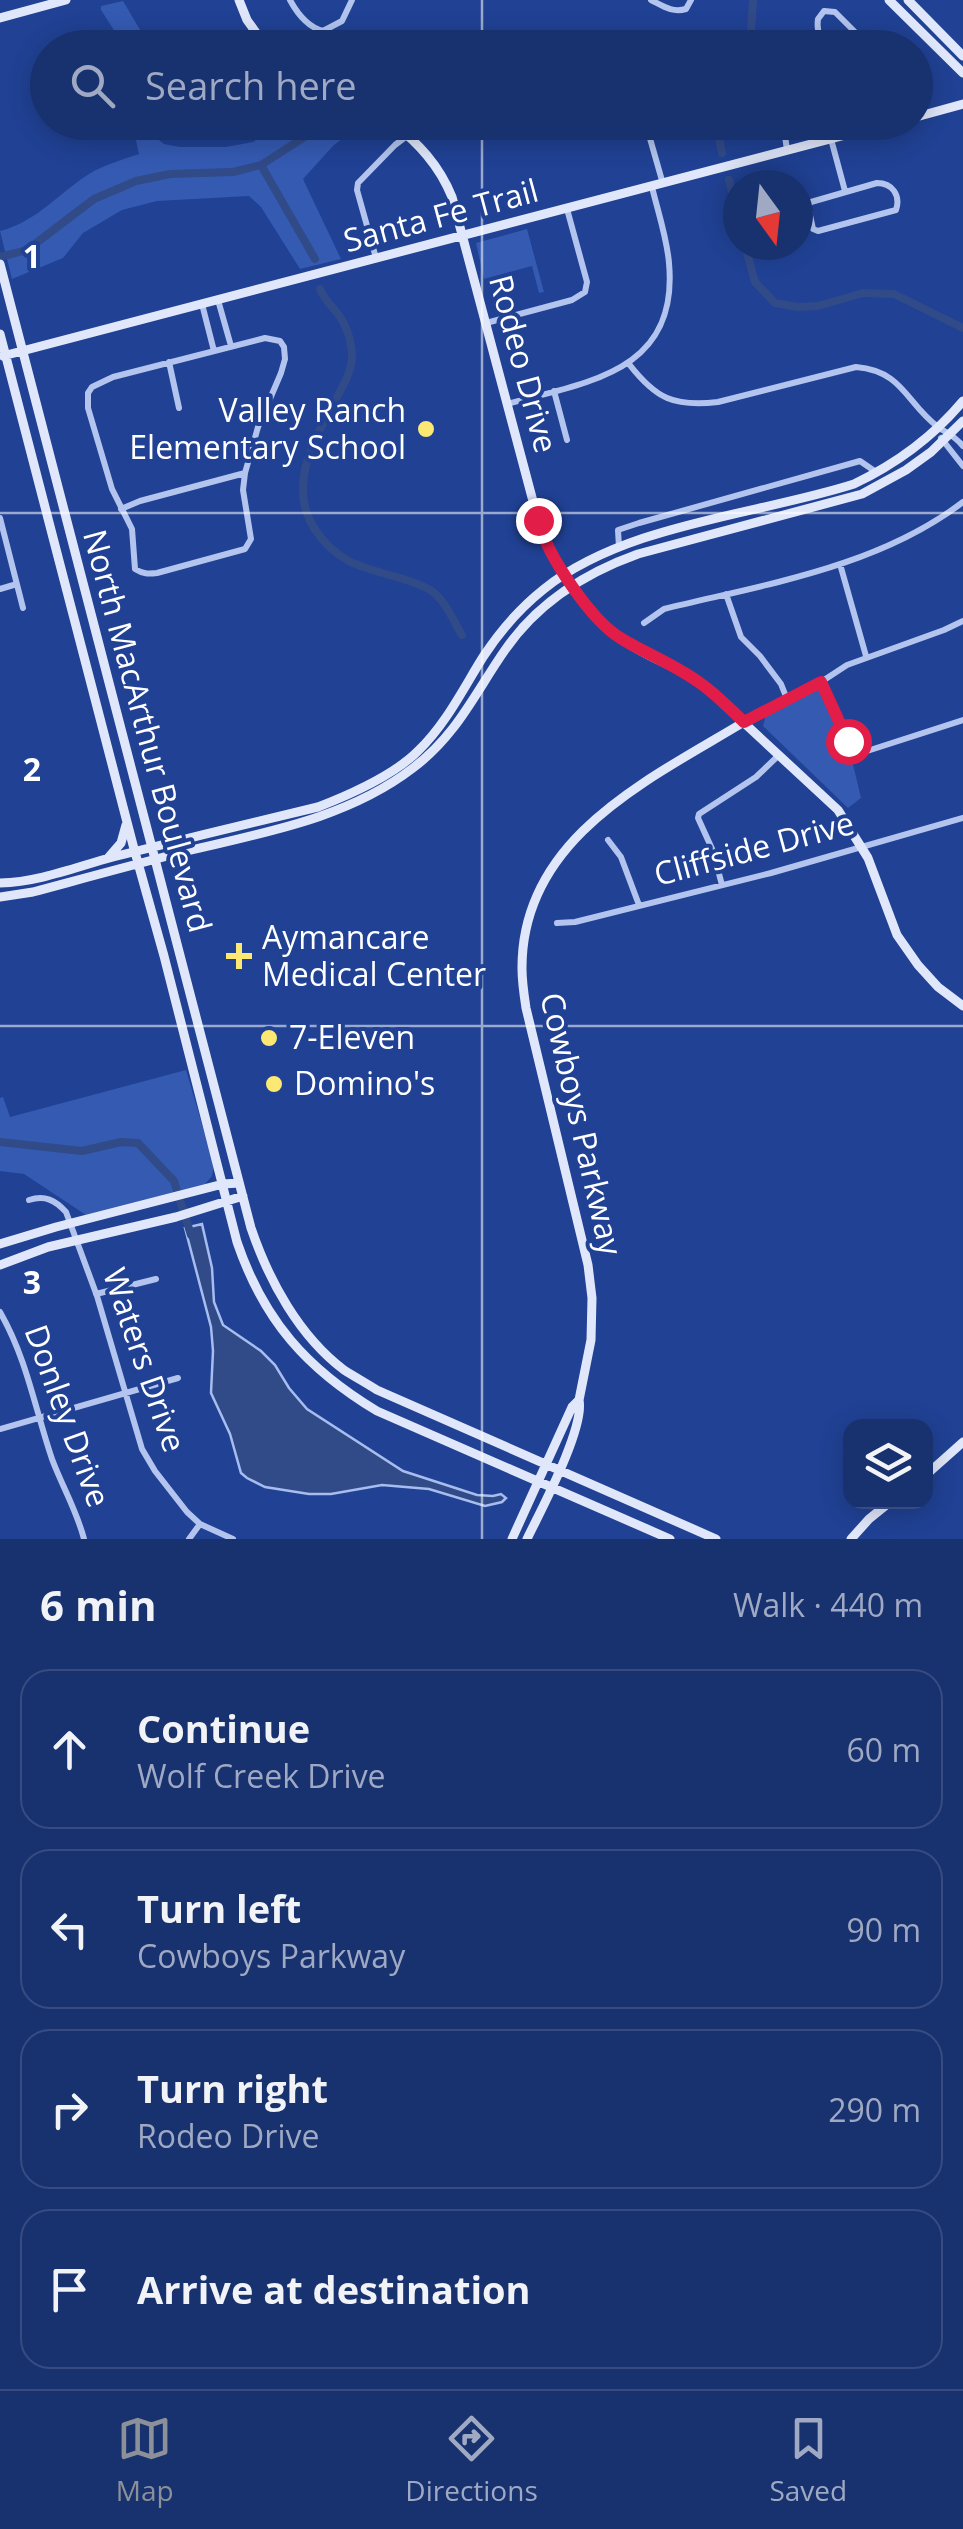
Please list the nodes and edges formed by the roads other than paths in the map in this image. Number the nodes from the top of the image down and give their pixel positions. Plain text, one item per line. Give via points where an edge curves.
1 (66, 0) edge
2 (239, 0) edge
3 (290, 0) edge
4 (352, 0) edge
5 (651, 0) edge
6 (690, 0) edge
7 (889, 0) edge
8 (908, 0) edge
9 (0, 18) edge
10 (254, 30) edge
11 (317, 30) edge
12 (325, 30) edge
13 (818, 30) edge
14 (853, 30) edge
15 (920, 30) edge
16 (933, 43) edge
17 (963, 56) edge
18 (963, 72) edge
19 (963, 104) edge
20 (933, 112) edge
21 (402, 140) edge
22 (413, 140) edge
23 (651, 140) edge
24 (786, 140) edge
25 (832, 140) joint
26 (788, 151) junction
27 (663, 184) junction
28 (652, 187) junction
29 (845, 192) junction
30 (567, 209) junction
31 (463, 236) junction
32 (376, 259) junction
33 (0, 264) edge
34 (218, 300) junction
35 (202, 304) junction
36 (486, 323) junction
37 (0, 334) edge
38 (231, 346) junction
39 (22, 351) junction
40 (214, 351) junction
41 (3, 356) edge
42 (168, 362) junction
43 (629, 364) junction
44 (554, 392) junction
45 (963, 401) edge
46 (507, 404) junction
47 (179, 408) dead end
48 (963, 421) edge
49 (938, 427) junction
50 (951, 433) junction
51 (568, 440) dead end
52 (942, 442) junction
53 (963, 446) edge
54 (963, 466) edge
55 (877, 472) junction
56 (246, 473) junction
57 (830, 491) junction
58 (963, 502) edge
59 (832, 503) junction
60 (120, 509) junction
61 (0, 518) edge
62 (702, 523) junction
63 (704, 536) junction
64 (619, 547) junction
65 (840, 564) junction
66 (566, 574) junction
67 (16, 584) junction
68 (572, 584) junction
69 (0, 589) edge
70 (726, 594) junction
71 (23, 608) dead end
72 (963, 620) edge
73 (644, 624) dead end
74 (866, 656) junction
75 (821, 682) junction
76 (787, 699) junction
77 (963, 720) edge
78 (744, 722) junction
79 (779, 755) junction
80 (413, 762) junction
81 (300, 817) junction
82 (963, 818) edge
83 (127, 822) junction
84 (608, 840) dead end
85 (862, 846) junction
86 (152, 848) junction
87 (134, 852) junction
88 (108, 858) junction
89 (155, 860) junction
90 (138, 865) junction
91 (14, 882) junction
92 (0, 883) edge
93 (722, 884) junction
94 (16, 896) junction
95 (0, 897) edge
96 (640, 905) junction
97 (557, 923) dead end
98 (963, 1006) edge
99 (195, 1013) junction
100 (179, 1017) junction
101 (239, 1183) junction
102 (223, 1184) junction
103 (243, 1196) junction
104 (28, 1200) dead end
105 (227, 1201) junction
106 (70, 1223) junction
107 (76, 1240) junction
108 (0, 1244) edge
109 (0, 1265) edge
110 (156, 1279) dead end
111 (96, 1294) junction
112 (0, 1312) edge
113 (178, 1378) dead end
114 (126, 1394) junction
115 (579, 1400) junction
116 (40, 1418) junction
117 (0, 1429) edge
118 (963, 1442) edge
119 (547, 1464) junction
120 (933, 1469) edge
121 (559, 1470) junction
122 (540, 1481) junction
123 (552, 1487) junction
124 (881, 1509) edge
125 (200, 1524) junction
126 (84, 1539) edge
127 (189, 1539) edge
128 (233, 1539) edge
129 (512, 1539) edge
130 (527, 1539) edge
131 (670, 1539) edge
132 (716, 1539) edge
133 (851, 1539) edge

1 - 9 main road
2 - 10 main road
3 - 11 street
4 - 12 street via 342,21
5 - 6 street via 673,11 686,9
7 - 15 main road
8 - 17 main road
13 - 14 street via 818,19 831,11
16 - 18 main road
19 - 20 main road
21 - 32 street via 358,182
22 - 31 main road, Rodeo Drive via 442,176
23 - 27 street
24 - 26 street
25 - 26 main road, Santa Fe Trail
25 - 29 street
26 - 27 main road, Santa Fe Trail
27 - 28 main road, Santa Fe Trail
28 - 30 main road, Santa Fe Trail
28 - 43 street via 670,264 668,292 654,337
29 - 29 street via 811,202 813,229 898,205 886,183
30 - 31 main road, Santa Fe Trail
30 - 36 street via 584,292
31 - 32 main road, Santa Fe Trail
31 - 36 main road, Rodeo Drive
32 - 34 main road, Santa Fe Trail
33 - 39 main road, North MacArthur Boulevard
34 - 35 main road, Santa Fe Trail
34 - 38 street
35 - 39 main road, Santa Fe Trail
35 - 40 street
36 - 46 main road, Rodeo Drive
37 - 41 main road, North MacArthur Boulevard
38 - 40 street
38 - 56 street via 274,338 284,347
39 - 41 main road, Santa Fe Trail
39 - 86 main road, North MacArthur Boulevard
40 - 42 street
41 - 83 main road, North MacArthur Boulevard
42 - 47 street
42 - 60 street via 106,380 88,393
43 - 44 street
43 - 49 street via 653,391 697,404 872,368 892,379
44 - 46 street
44 - 51 street
45 - 49 main road
46 - 66 main road, Rodeo Drive via 541,533
48 - 50 main road
49 - 50 street
49 - 52 street
49 - 55 main road
50 - 52 main road
50 - 53 street
52 - 54 street
52 - 59 main road via 906,470
55 - 57 main road
55 - 64 street via 860,461 618,530
56 - 60 street
56 - 60 street via 251,539 242,550 146,574 134,569 132,530
57 - 59 main road
57 - 62 main road
58 - 65 street via 908,536
59 - 63 main road
61 - 67 street
62 - 63 main road
62 - 64 main road
63 - 68 main road via 615,562
64 - 66 main road
65 - 70 street
65 - 74 street
66 - 68 main road, Rodeo Drive
66 - 80 main road via 496,638
67 - 69 street
67 - 71 street
68 - 78 main road, Rodeo Drive via 616,636 701,683
68 - 80 main road via 507,647 458,725
70 - 73 street via 664,610
70 - 76 street via 741,637
72 - 74 street, Cowboys Parkway
74 - 75 street, Cowboys Parkway
75 - 76 street, Cowboys Parkway
75 - 77 street via 856,753
76 - 78 street, Cowboys Parkway
78 - 79 main road, Rodeo Drive
78 - 115 main road, Cowboys Parkway via 586,826 547,876 525,939 526,1008 592,1298
79 - 85 main road, Rodeo Drive via 838,810
79 - 93 street via 698,814
80 - 81 main road
81 - 86 main road
81 - 89 main road
82 - 85 street, Cliffside Drive
83 - 87 main road, North MacArthur Boulevard
83 - 88 main road
84 - 96 street
85 - 93 street, Cliffside Drive
85 - 98 main road, Rodeo Drive via 897,935 938,987
86 - 87 main road
86 - 89 main road, North MacArthur Boulevard
87 - 88 main road
87 - 90 main road, North MacArthur Boulevard
88 - 91 main road
89 - 90 main road
89 - 99 main road, North MacArthur Boulevard
90 - 94 main road
90 - 100 main road, North MacArthur Boulevard
91 - 92 main road
91 - 94 main road
93 - 96 street, Cliffside Drive
94 - 95 main road
96 - 97 street, Cliffside Drive
99 - 100 main road
99 - 101 main road, North MacArthur Boulevard
100 - 102 main road, North MacArthur Boulevard
101 - 102 main road
101 - 103 main road, North MacArthur Boulevard
102 - 105 main road, North MacArthur Boulevard
102 - 106 main road
103 - 105 main road
103 - 119 main road, North MacArthur Boulevard via 270,1276 344,1370
104 - 106 street via 52,1200
105 - 107 main road
105 - 122 main road, North MacArthur Boulevard via 265,1305 323,1374 378,1411
106 - 107 street, Waters Drive
106 - 108 main road
107 - 109 main road
107 - 111 street, Waters Drive
110 - 111 street
111 - 114 street, Waters Drive
112 - 116 street, Donley Drive
113 - 114 street
114 - 116 street
114 - 125 street, Waters Drive via 154,1471
115 - 119 main road, Cowboys Parkway
115 - 121 main road, Cowboys Parkway
116 - 117 street
116 - 126 street, Donley Drive
118 - 120 main road
119 - 121 main road, North MacArthur Boulevard
119 - 122 main road, Cowboys Parkway
121 - 123 main road, Cowboys Parkway
121 - 132 main road, North MacArthur Boulevard
122 - 123 main road, North MacArthur Boulevard
122 - 129 main road, Cowboys Parkway
123 - 130 main road, Cowboys Parkway
123 - 131 main road, North MacArthur Boulevard
124 - 133 main road
125 - 127 street
125 - 128 street, Waters Drive

